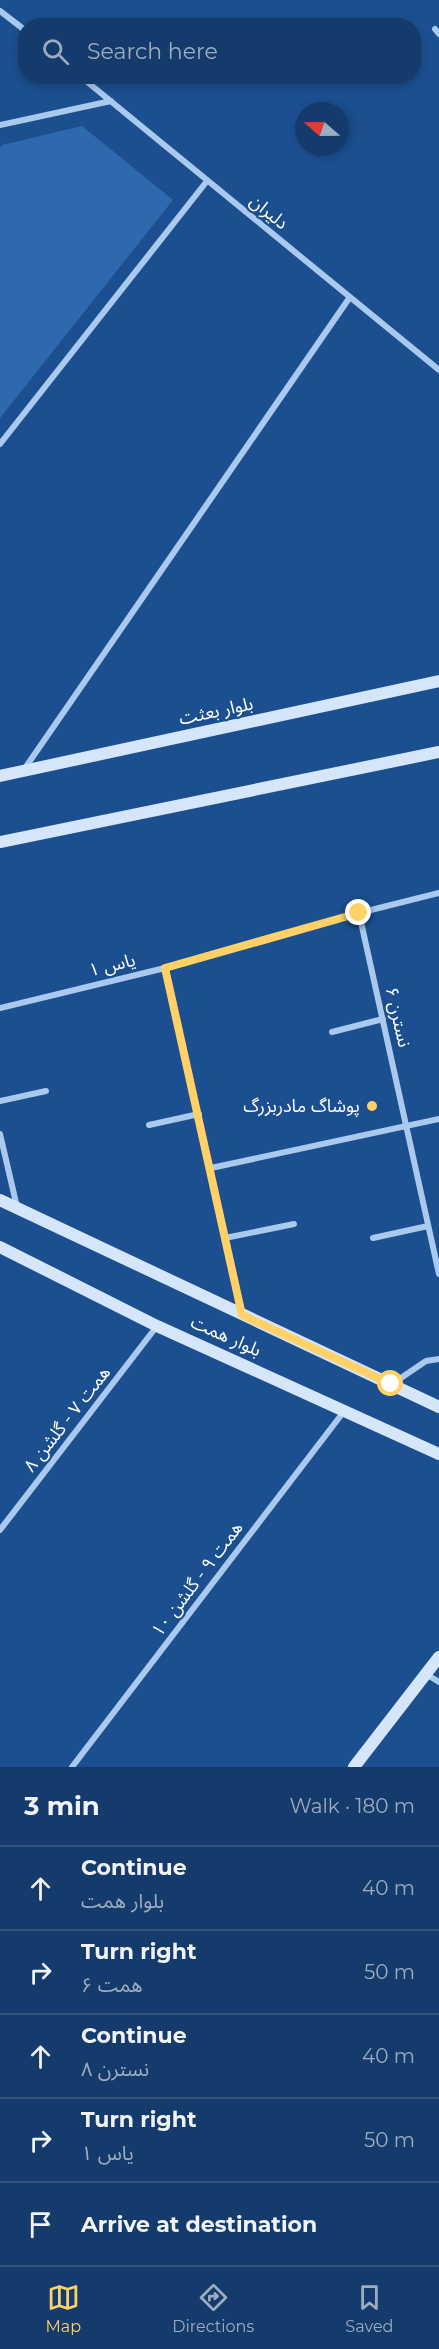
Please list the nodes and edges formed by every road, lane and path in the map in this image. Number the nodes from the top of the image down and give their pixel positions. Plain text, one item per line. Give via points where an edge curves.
1 (0, 10) edge
2 (18, 25) edge
3 (90, 84) edge
4 (111, 102) junction
5 (0, 125) edge
6 (207, 181) junction
7 (350, 297) junction
8 (439, 370) edge
9 (0, 444) edge
10 (439, 681) edge
11 (439, 752) edge
12 (22, 772) junction
13 (0, 777) edge
14 (0, 842) edge
15 (439, 893) edge
16 (359, 913) junction
17 (165, 968) junction
18 (0, 1008) edge
19 (383, 1019) junction
20 (332, 1032) dead end
21 (46, 1091) dead end
22 (0, 1101) edge
23 (199, 1114) junction
24 (439, 1119) edge
25 (149, 1125) dead end
26 (407, 1127) junction
27 (0, 1134) edge
28 (211, 1168) junction
29 (0, 1200) edge
30 (17, 1209) junction
31 (294, 1224) dead end
32 (428, 1226) junction
33 (225, 1238) junction
34 (373, 1238) dead end
35 (0, 1247) edge
36 (439, 1274) edge
37 (242, 1315) junction
38 (158, 1326) junction
39 (439, 1359) edge
40 (391, 1384) junction
41 (439, 1407) edge
42 (345, 1410) junction
43 (439, 1454) edge
44 (0, 1530) edge
45 (439, 1657) edge
46 (426, 1674) junction
47 (439, 1683) edge
48 (72, 1767) edge
49 (354, 1767) edge

1 - 2 street
3 - 4 street, دلیران
4 - 5 street
4 - 6 street, دلیران
6 - 7 street, دلیران
6 - 9 street
7 - 8 street, دلیران
7 - 12 street
10 - 12 street, بلوار بعثت
11 - 14 street
12 - 13 street, بلوار بعثت
15 - 16 street, یاس ۱
16 - 17 street, یاس ۱
16 - 19 street, نسترن ۶
17 - 18 street, یاس ۱
17 - 23 street
19 - 20 street
19 - 26 street, نسترن ۶
21 - 22 street
23 - 25 street
23 - 28 street
24 - 26 street
26 - 28 street
26 - 32 street, نسترن ۶
27 - 30 street
28 - 33 street
29 - 30 street, بلوار همت
30 - 37 street, بلوار همت
31 - 33 street
32 - 34 street
32 - 36 street, نسترن ۶
33 - 37 street
35 - 38 street, بلوار همت
37 - 40 street, بلوار همت
38 - 42 street, بلوار همت
38 - 44 street, همت ۷ - گلشن ۸
39 - 40 street via 426,1361
40 - 41 street, بلوار همت
42 - 43 street, بلوار همت
42 - 48 street, همت ۹ - گلشن ۱۰
45 - 46 street
46 - 47 street
46 - 49 street

